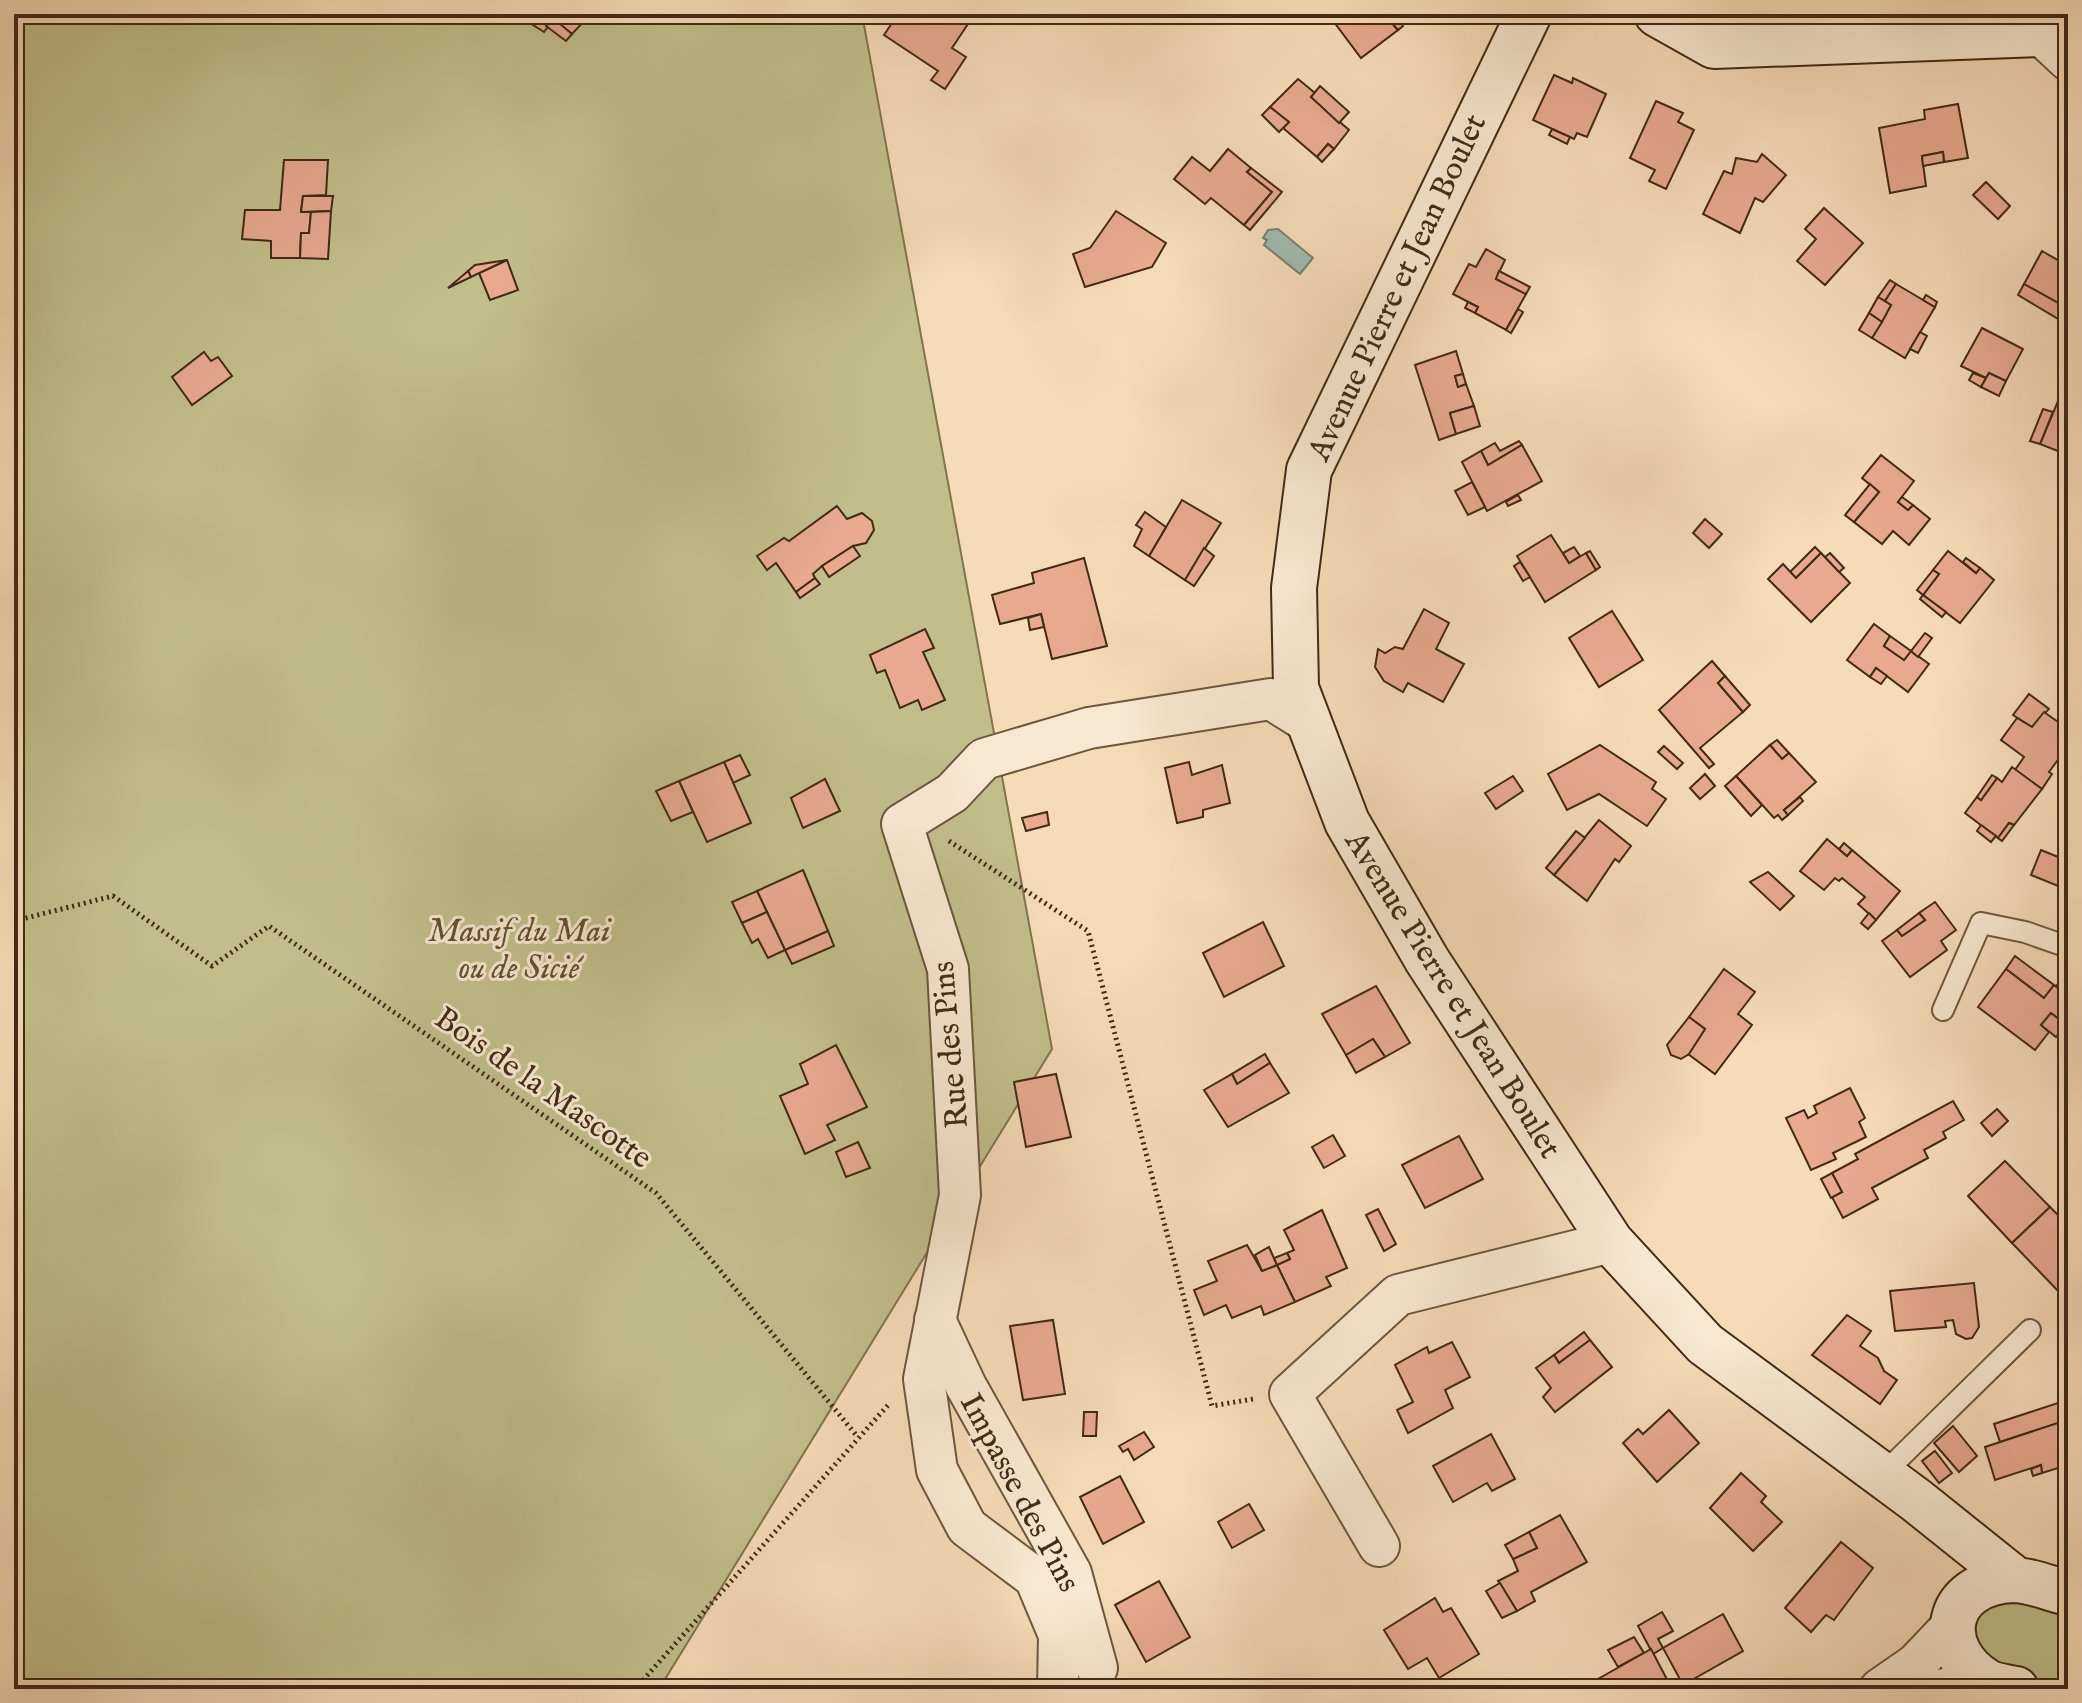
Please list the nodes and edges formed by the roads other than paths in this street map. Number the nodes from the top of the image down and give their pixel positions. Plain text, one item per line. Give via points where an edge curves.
1 (1529, 14) edge
2 (1657, 14) edge
3 (2059, 37) edge
4 (1311, 724) junction
5 (2068, 947) edge
6 (1943, 1010) dead end
7 (1611, 1242) junction
8 (935, 1320) junction
9 (2030, 1330) dead end
10 (1882, 1475) junction
11 (1946, 1527) junction
12 (1379, 1546) dead end
13 (2016, 1580) junction
14 (2068, 1593) edge
15 (1958, 1611) junction
16 (1097, 1668) dead end
17 (2002, 1686) edge
18 (1058, 1689) edge
19 (1880, 1689) edge
20 (1944, 1689) edge

1 - 4 street, Avenue Pierre et Jean Boulet via 1309,470 1294,588 1296,688
2 - 3 street via 1714,46
4 - 7 street, Avenue Pierre et Jean Boulet via 1347,822 1427,960
4 - 8 street, Rue des Pins via 1271,699 1089,728 984,759 952,793 902,824 948,969 960,1195
5 - 6 lane via 1981,923
7 - 10 street, Avenue Pierre et Jean Boulet via 1705,1344
7 - 12 street via 1398,1295 1290,1394
8 - 16 street, Impasse des Pins via 1071,1573
8 - 18 street, Rue des Pins via 925,1373 937,1470 967,1527 1035,1578 1059,1635
9 - 10 lane
10 - 11 street, Avenue Pierre et Jean Boulet
11 - 13 street, Avenue Pierre et Jean Boulet
11 - 15 street
13 - 14 street
13 - 15 street via 1986,1584
15 - 17 street via 1958,1648 1972,1669
15 - 19 street via 1916,1664
17 - 20 street

